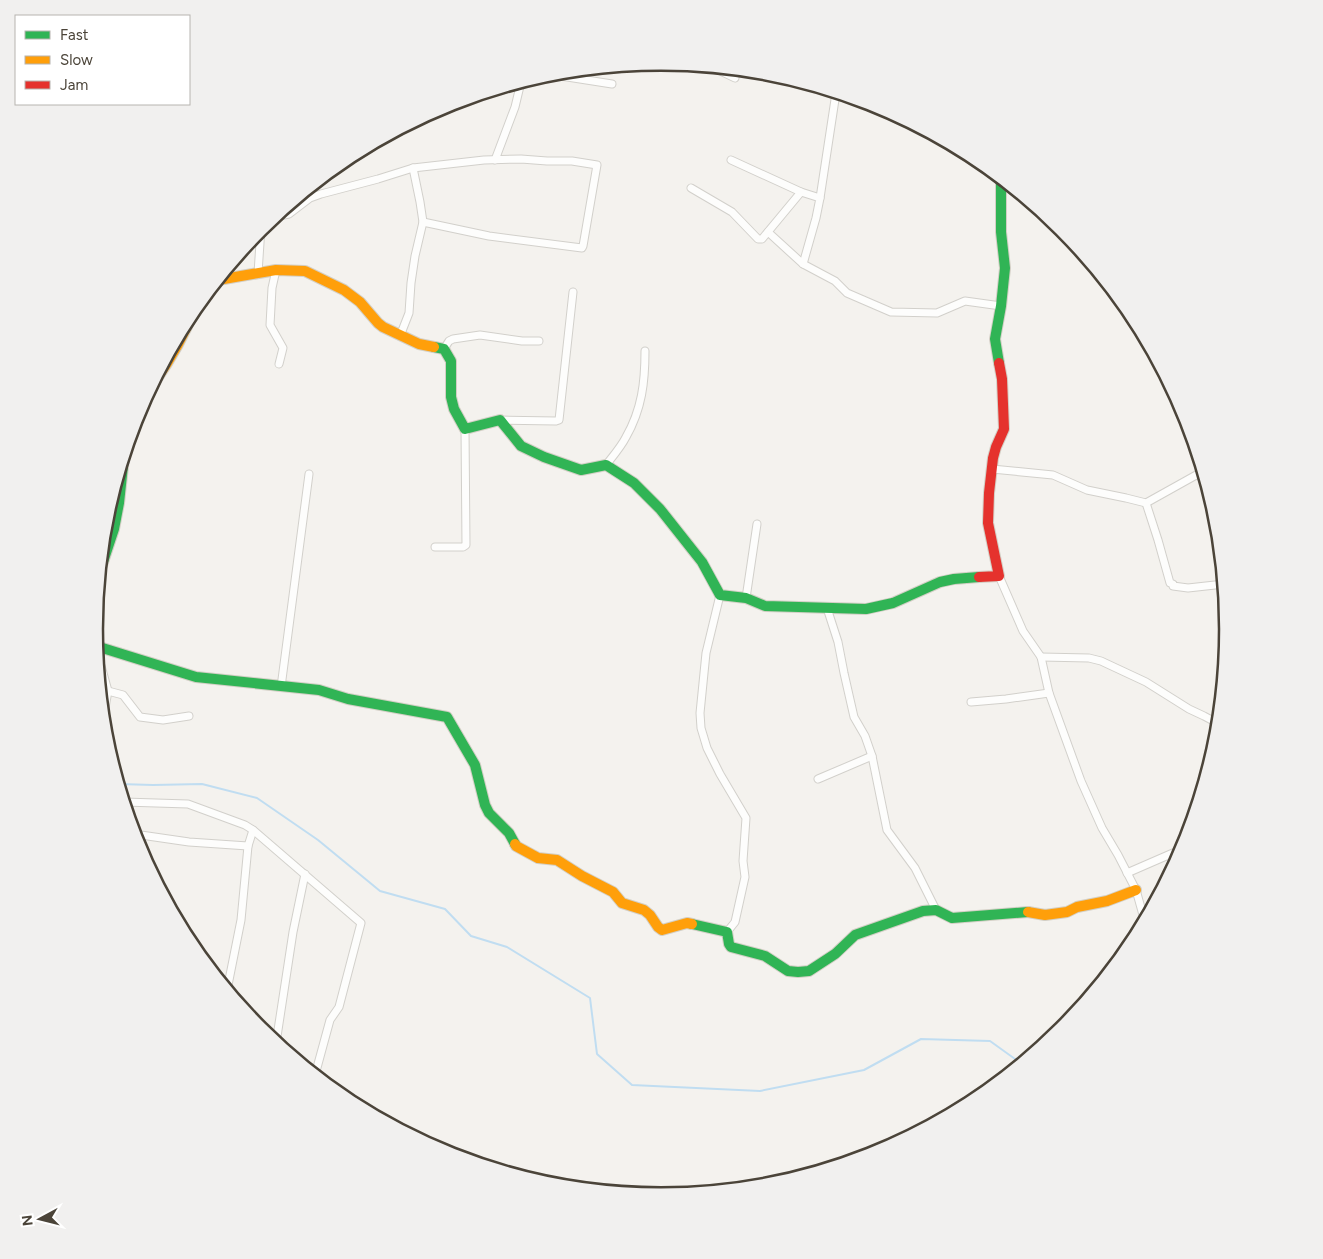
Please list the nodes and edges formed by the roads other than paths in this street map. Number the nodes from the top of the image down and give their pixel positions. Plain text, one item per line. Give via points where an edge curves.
1 (729, 75) edge
2 (575, 78) edge
3 (735, 78) dead end
4 (612, 84) dead end
5 (519, 90) edge
6 (835, 99) edge
7 (495, 160) junction
8 (731, 160) dead end
9 (413, 168) junction
10 (1001, 187) edge
11 (691, 188) dead end
12 (801, 192) junction
13 (820, 198) junction
14 (289, 214) edge
15 (423, 222) junction
16 (768, 232) junction
17 (260, 242) edge
18 (803, 264) junction
19 (276, 270) junction
20 (258, 273) junction
21 (228, 278) edge
22 (573, 292) dead end
23 (1002, 306) junction
24 (400, 336) junction
25 (539, 341) dead end
26 (444, 349) junction
27 (645, 351) dead end
28 (279, 364) dead end
29 (500, 420) junction
30 (465, 429) junction
31 (606, 465) junction
32 (992, 469) junction
33 (309, 474) dead end
34 (1198, 474) edge
35 (120, 494) edge
36 (1146, 503) junction
37 (757, 524) dead end
38 (112, 536) edge
39 (435, 547) dead end
40 (999, 576) junction
41 (1218, 585) edge
42 (720, 595) junction
43 (746, 598) junction
44 (827, 608) junction
45 (104, 649) edge
46 (1041, 658) junction
47 (106, 683) edge
48 (281, 687) junction
49 (108, 691) junction
50 (1049, 693) junction
51 (107, 695) edge
52 (971, 702) dead end
53 (189, 716) dead end
54 (1212, 720) edge
55 (872, 756) junction
56 (818, 779) dead end
57 (131, 802) edge
58 (253, 830) junction
59 (143, 835) edge
60 (248, 846) junction
61 (1172, 853) edge
62 (1127, 873) junction
63 (305, 874) junction
64 (1136, 890) junction
65 (936, 910) junction
66 (1142, 913) edge
67 (727, 932) junction
68 (229, 981) edge
69 (277, 1034) edge
70 (317, 1068) edge

1 - 3 street
2 - 4 street
5 - 7 street
6 - 13 street
7 - 9 street
7 - 15 street via 572,161 597,165 584,246 489,236
8 - 12 street
9 - 14 street via 310,198
9 - 15 street
10 - 23 street
11 - 16 street via 732,212 758,239
12 - 13 street
12 - 16 street
13 - 18 street
15 - 24 street via 412,274 409,313
16 - 18 street
17 - 20 street
18 - 23 street via 836,281 847,293 891,312 937,313 965,301
19 - 20 street
19 - 24 street via 305,271 344,290 360,302 378,323
19 - 28 street via 270,325 283,348
20 - 21 street
22 - 29 street via 559,420
23 - 32 street via 995,339 1002,379 1004,429
24 - 26 street
25 - 26 street via 480,335 453,339
26 - 30 street via 451,361 454,409
27 - 31 street via 645,378 640,404 626,437
29 - 30 street
29 - 31 street via 521,446 544,457 581,470
30 - 39 street via 466,546
31 - 42 street via 634,483 660,509 702,562
32 - 36 street via 1053,475 1086,490
32 - 40 street via 988,523
33 - 48 street
34 - 36 street
35 - 38 street
36 - 41 street via 1170,583 1188,588
37 - 43 street
40 - 44 street via 940,582 876,608
40 - 46 street via 1023,632
42 - 43 street
42 - 67 street via 706,653 700,713 707,748 746,818 745,877 735,922
43 - 44 street via 765,606
44 - 55 street via 838,642 854,717
45 - 48 street via 196,676
46 - 50 street
46 - 54 street via 1089,658 1101,662 1146,682
47 - 49 street
48 - 67 street via 319,690 447,717 475,765 489,813 510,833 516,846 538,858 557,860 613,892 622,903 644,910 662,930 687,923
49 - 51 street
49 - 53 street via 123,695 140,716 163,720
50 - 52 street
50 - 62 street via 1081,781
55 - 56 street
55 - 65 street via 887,830 914,868
57 - 58 street via 188,804
58 - 60 street
58 - 63 street
59 - 60 street
60 - 68 street via 240,920
61 - 62 street
62 - 64 street
63 - 69 street
63 - 70 street via 361,923 340,1007 330,1020
64 - 65 street via 1057,914 1028,912 952,918
64 - 66 street
65 - 67 street via 923,911 854,935 835,954 809,971 788,970 765,956 735,948 729,944

